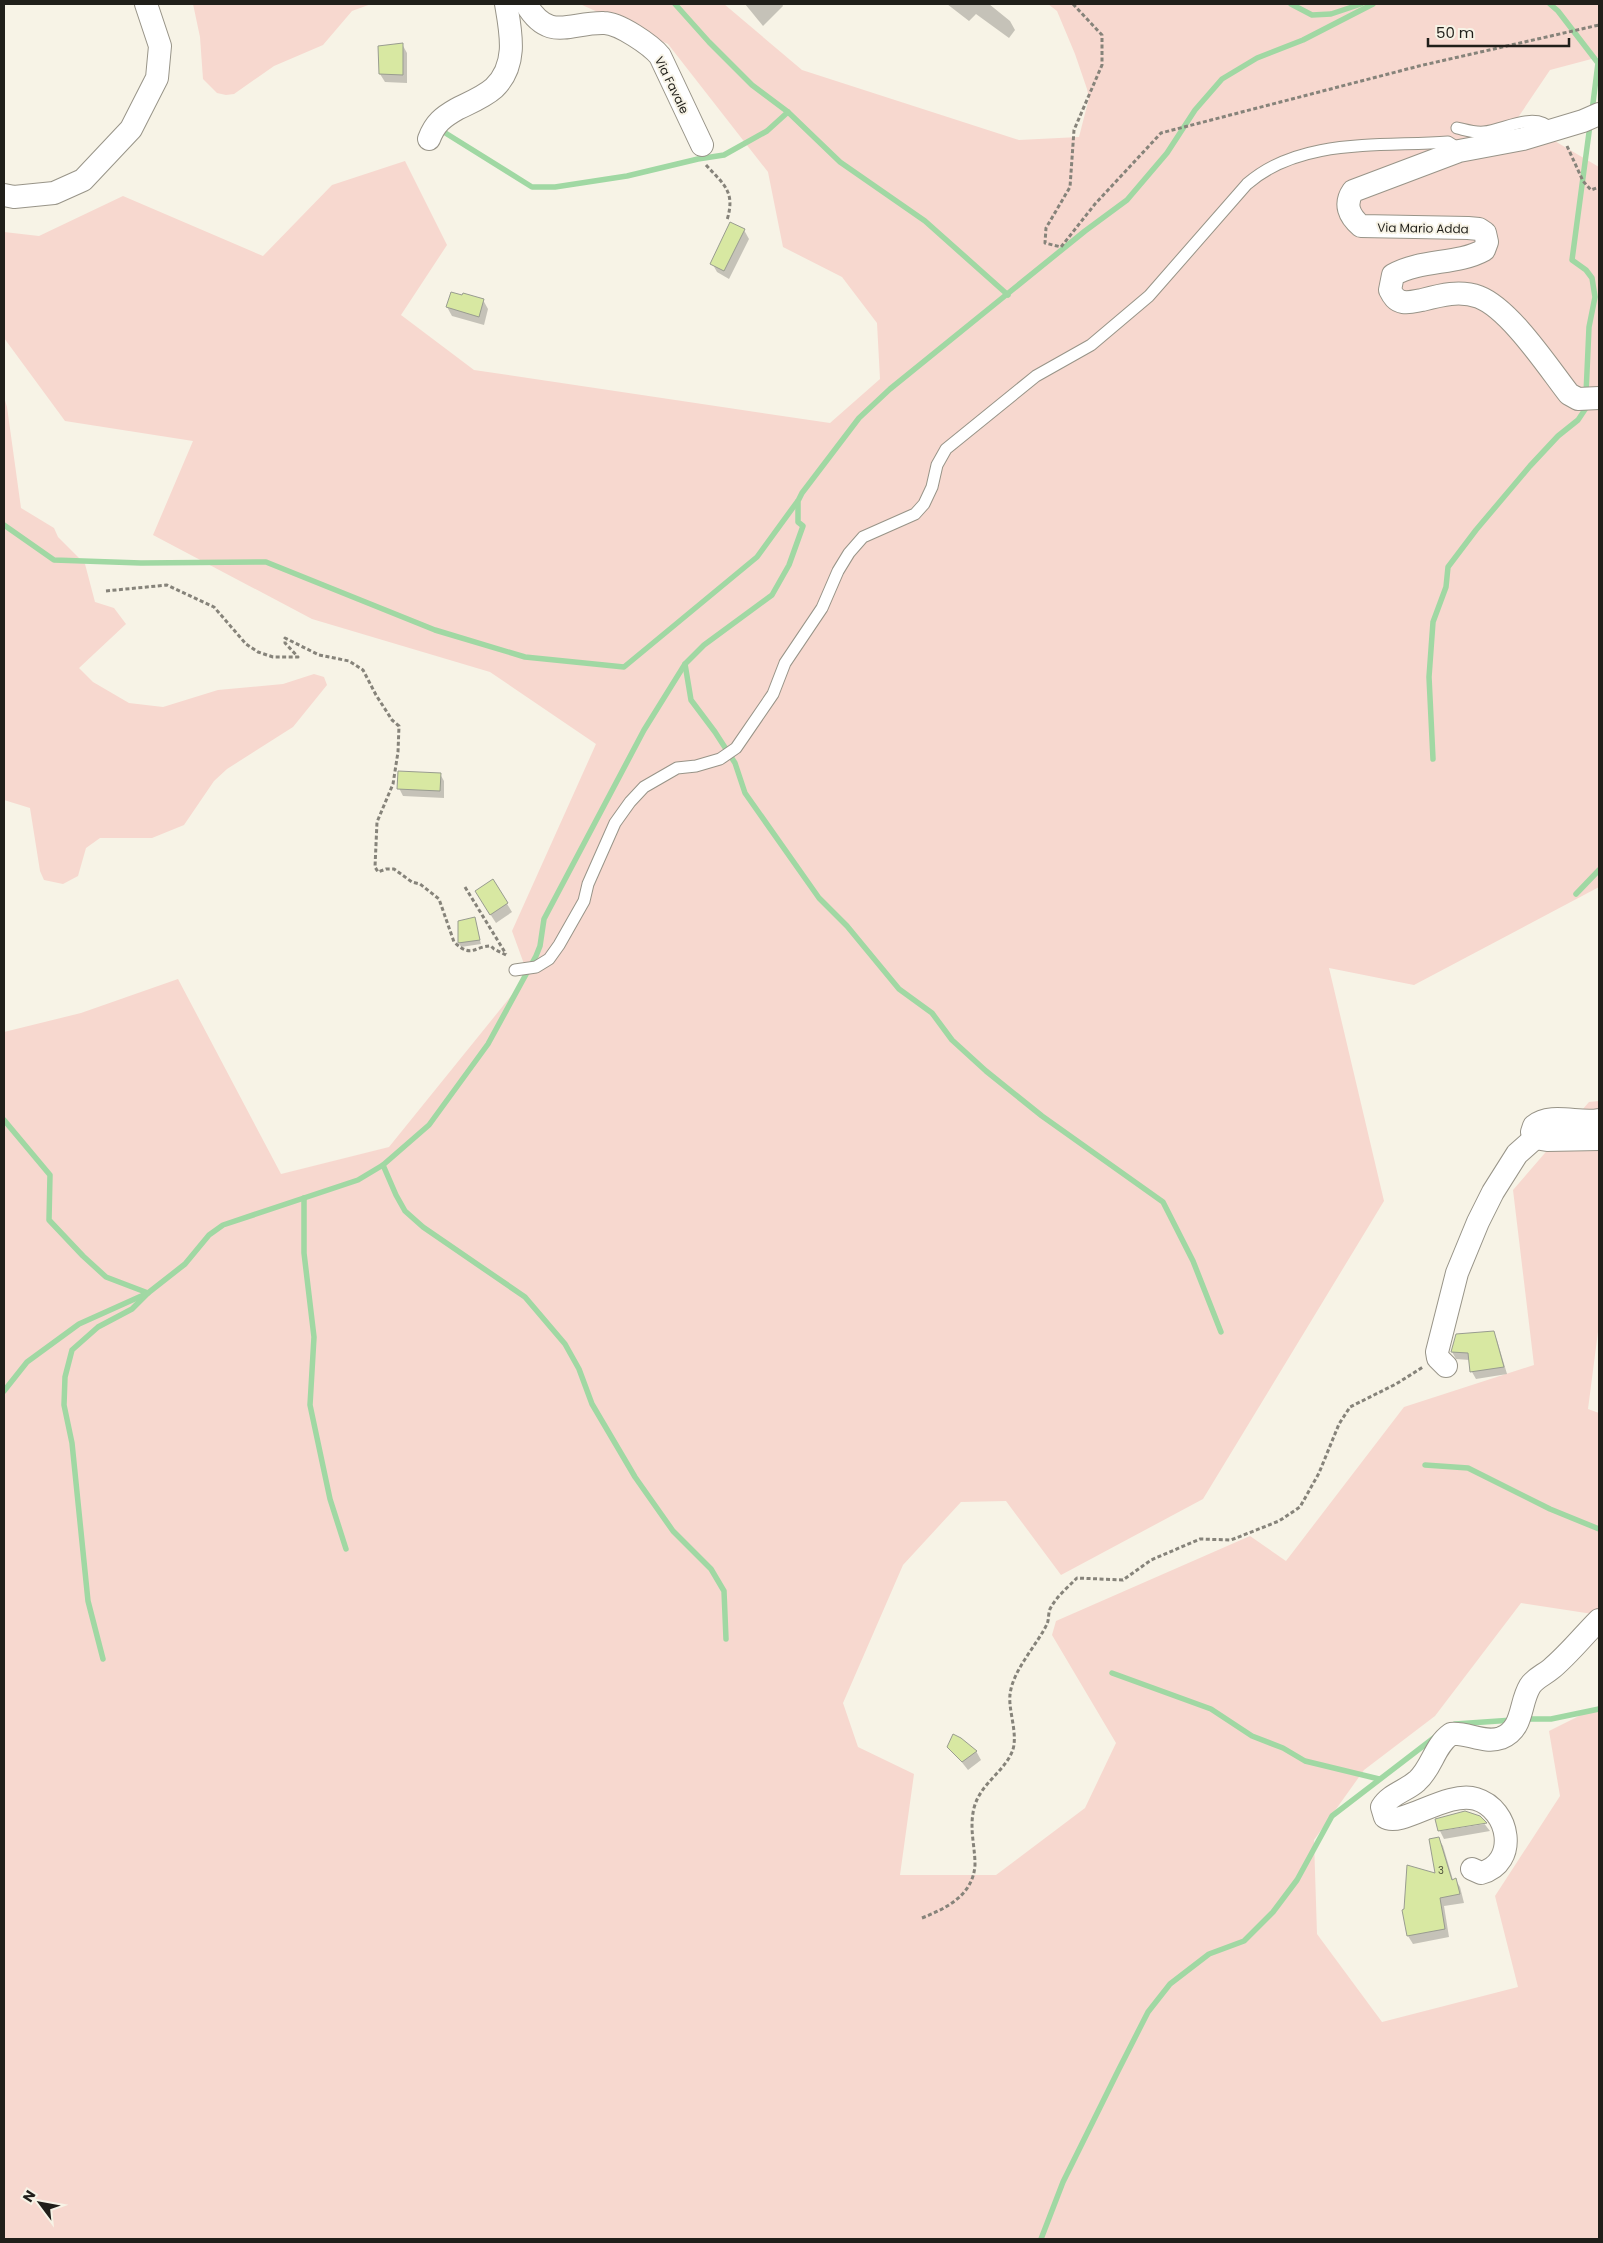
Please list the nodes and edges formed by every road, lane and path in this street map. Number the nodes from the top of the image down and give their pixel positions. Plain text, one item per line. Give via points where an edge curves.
1 (146, 4) edge
2 (506, 4) edge
3 (526, 4) edge
4 (1073, 4) edge
5 (1599, 25) edge
6 (1599, 114) edge
7 (1457, 128) dead end
8 (1558, 129) junction
9 (429, 139) dead end
10 (702, 145) joint
11 (1458, 151) junction
12 (1599, 187) edge
13 (4, 194) edge
14 (727, 220) dead end
15 (1599, 398) edge
16 (106, 591) dead end
17 (466, 887) dead end
18 (506, 955) junction
19 (515, 970) joint
20 (1599, 1120) edge
21 (1535, 1138) junction
22 (1599, 1139) edge
23 (1442, 1362) joint
24 (1599, 1620) edge
25 (1472, 1869) dead end
26 (922, 1918) dead end

1 - 13 street via 160,46 156,78 130,129 83,180 54,193 14,197
2 - 9 street via 511,55 504,74 494,88 444,117 433,127
3 - 10 street, Via Favale via 541,21 554,29 605,23 654,49
4 - 5 path via 1102,35 1102,65 1074,130 1070,187 1046,228 1045,243 1061,246 1161,133 1419,66
6 - 8 street, Via Mario Adda
7 - 8 lane via 1484,132 1536,121
8 - 11 street, Via Mario Adda
8 - 12 path via 1583,182 1591,190
10 - 14 path via 706,166 728,189 730,209
11 - 15 street, Via Mario Adda via 1363,186 1348,198 1350,214 1361,226 1468,228 1485,233 1487,242 1484,250 1475,255 1412,266 1393,275 1390,290 1394,298 1410,302 1463,294 1488,301 1516,327 1569,394 1578,399
11 - 19 lane via 1448,142 1339,148 1293,158 1261,172 1247,184 1149,296 1091,344 1036,376 946,449 924,504 915,514 863,537 838,572 822,608 785,664 773,694 736,748 720,759 677,768 644,787 616,823 588,884 584,901 559,945 536,967
16 - 18 path via 167,585 214,607 246,644 258,652 273,657 298,657 284,638 319,655 349,661 363,670 392,720 399,726 393,784 377,822 375,867 378,872 394,870 439,899 454,942 460,948 477,951 491,946
17 - 18 path
18 - 19 path
20 - 21 street via 1546,1119 1534,1126
21 - 22 street
21 - 23 street via 1517,1154 1478,1222 1452,1290 1438,1345
23 - 26 path via 1350,1407 1300,1507 1279,1521 1231,1540 1200,1539 1151,1560 1123,1580 1077,1578 1050,1609 1047,1624 1028,1654 1010,1695 1013,1750 985,1785 975,1806 971,1825 974,1865 971,1882 959,1899 944,1910
24 - 25 street via 1550,1670 1534,1680 1511,1733 1490,1740 1451,1734 1438,1747 1418,1780 1391,1797 1382,1807 1385,1817 1395,1820 1458,1798 1475,1799 1491,1807 1498,1814 1504,1830 1502,1860 1489,1871 1481,1873

